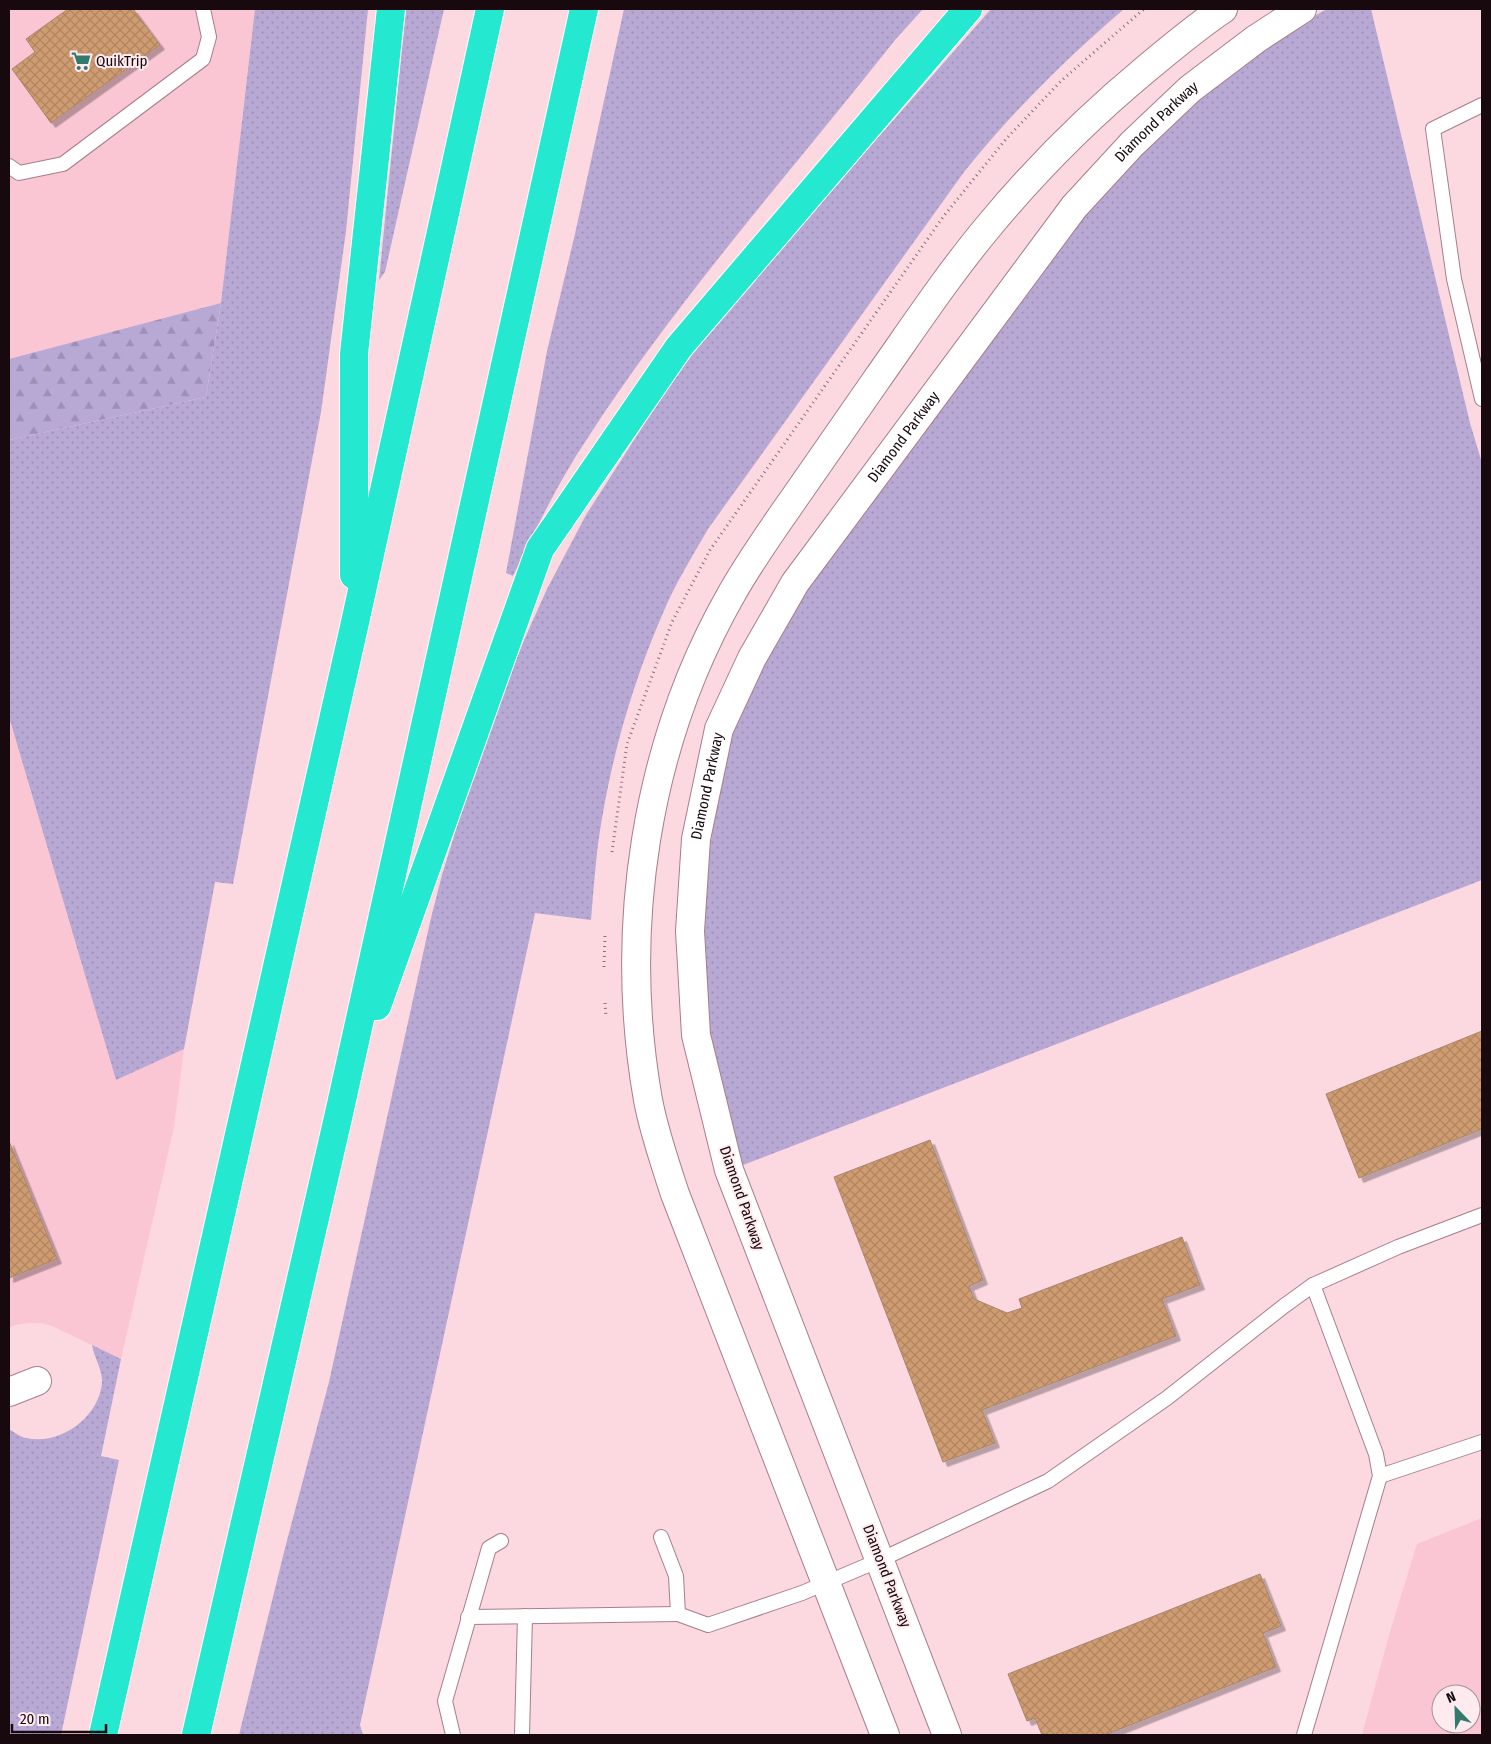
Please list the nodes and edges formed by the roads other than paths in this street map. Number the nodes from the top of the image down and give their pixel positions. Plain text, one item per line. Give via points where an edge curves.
1 (203, 9) edge
2 (391, 9) edge
3 (490, 9) edge
4 (584, 9) edge
5 (968, 9) edge
6 (1223, 9) edge
7 (1302, 9) edge
8 (1482, 105) edge
9 (9, 166) edge
10 (1482, 399) edge
11 (354, 627) junction
12 (338, 1118) junction
13 (1482, 1215) edge
14 (1314, 1285) junction
15 (36, 1381) dead end
16 (9, 1392) edge
17 (1482, 1442) edge
18 (1380, 1476) junction
19 (661, 1537) dead end
20 (501, 1541) dead end
21 (880, 1560) junction
22 (826, 1583) junction
23 (678, 1614) junction
24 (525, 1616) junction
25 (468, 1617) junction
26 (103, 1735) edge
27 (196, 1735) edge
28 (453, 1735) edge
29 (522, 1735) edge
30 (885, 1735) edge
31 (947, 1735) edge
32 (1304, 1735) edge

1 - 9 lane via 209,37 203,59 63,164 19,173
2 - 11 highway via 354,354
3 - 11 highway
4 - 12 highway
5 - 12 highway via 679,347 540,550
6 - 22 street via 1170,48 1066,141 986,229 937,292 731,594 684,696 663,760 648,823 635,965 640,1045 648,1103 675,1194
7 - 21 street, Diamond Parkway via 1190,89 1074,206 795,583 752,658 720,729 696,839 690,931 696,1035 729,1170
8 - 10 lane via 1433,129 1454,279
11 - 26 highway
12 - 27 highway
13 - 14 lane via 1398,1247
14 - 18 lane via 1376,1454
14 - 21 lane via 1167,1398 1048,1481
15 - 16 street
17 - 18 lane
18 - 32 lane
19 - 23 lane via 676,1576
20 - 25 lane via 489,1548
21 - 22 lane
21 - 31 street, Diamond Parkway
22 - 23 lane via 708,1625
22 - 30 street
23 - 24 lane
24 - 25 lane
24 - 29 lane
25 - 28 lane via 445,1701

